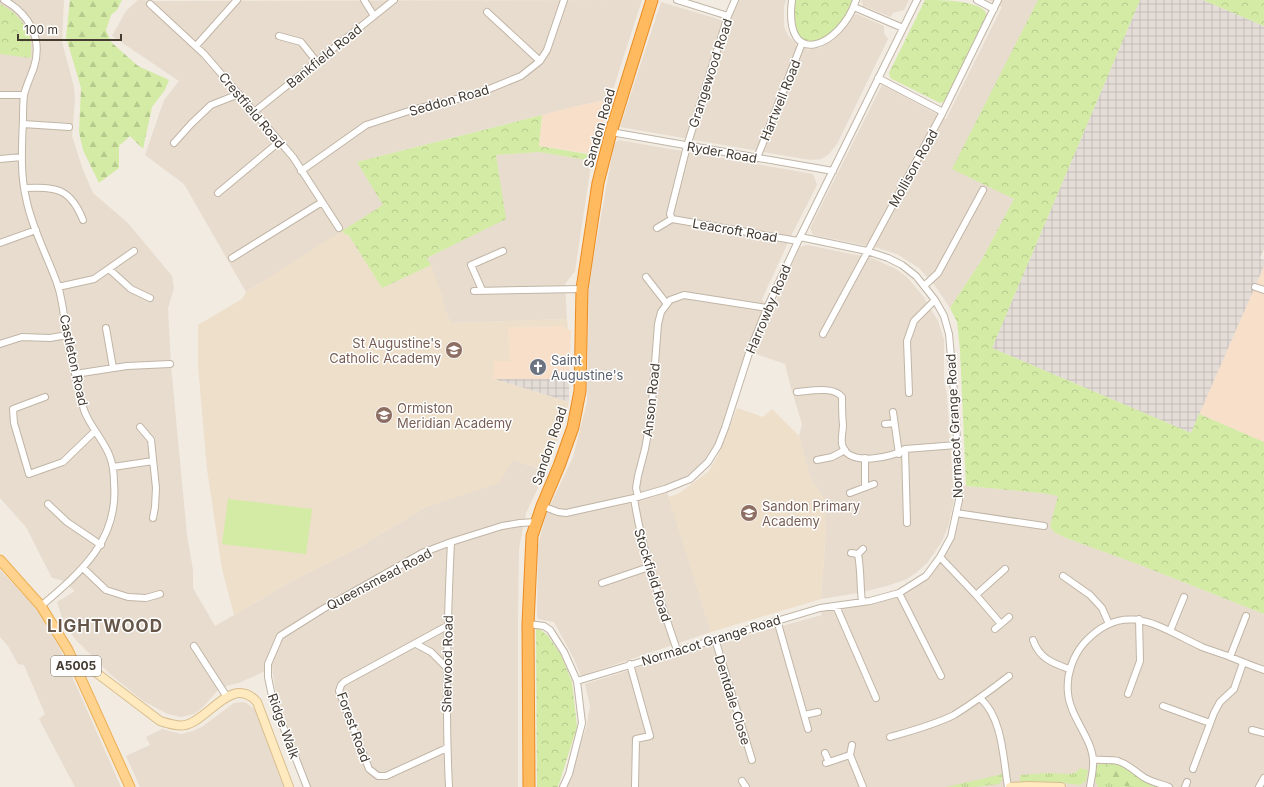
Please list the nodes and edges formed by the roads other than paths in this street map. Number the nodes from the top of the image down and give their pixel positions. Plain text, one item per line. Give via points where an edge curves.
1 (4, 0) edge
2 (237, 0) edge
3 (364, 0) edge
4 (394, 0) edge
5 (564, 0) edge
6 (652, 0) edge
7 (677, 0) edge
8 (735, 0) edge
9 (792, 0) edge
10 (856, 0) edge
11 (917, 0) edge
12 (977, 0) edge
13 (998, 0) edge
14 (150, 4) dead end
15 (854, 7) junction
16 (994, 8) junction
17 (487, 12) dead end
18 (374, 16) junction
19 (728, 16) junction
20 (903, 28) junction
21 (279, 36) dead end
22 (802, 43) junction
23 (196, 46) junction
24 (540, 61) junction
25 (317, 62) junction
26 (878, 78) junction
27 (24, 94) junction
28 (239, 94) junction
29 (0, 95) edge
30 (254, 112) junction
31 (944, 112) junction
32 (23, 124) junction
33 (69, 127) dead end
34 (611, 132) junction
35 (279, 142) junction
36 (174, 143) dead end
37 (687, 146) junction
38 (22, 157) junction
39 (757, 158) junction
40 (0, 159) edge
41 (301, 171) junction
42 (833, 171) junction
43 (24, 188) junction
44 (983, 190) dead end
45 (218, 193) dead end
46 (322, 202) junction
47 (672, 219) junction
48 (83, 220) dead end
49 (340, 228) dead end
50 (657, 228) dead end
51 (36, 230) junction
52 (799, 239) junction
53 (0, 243) edge
54 (134, 250) dead end
55 (503, 251) dead end
56 (867, 251) junction
57 (232, 258) dead end
58 (109, 269) junction
59 (646, 276) dead end
60 (924, 286) junction
61 (58, 287) junction
62 (1255, 287) dead end
63 (582, 289) junction
64 (482, 290) junction
65 (1264, 290) edge
66 (474, 291) dead end
67 (150, 298) dead end
68 (935, 300) junction
69 (667, 304) junction
70 (767, 308) junction
71 (106, 328) dead end
72 (823, 334) dead end
73 (67, 335) junction
74 (0, 344) edge
75 (164, 358) dead end
76 (113, 368) junction
77 (75, 374) junction
78 (797, 392) dead end
79 (909, 393) dead end
80 (45, 397) dead end
81 (893, 412) dead end
82 (894, 422) junction
83 (885, 424) dead end
84 (140, 427) dead end
85 (95, 431) junction
86 (958, 444) junction
87 (905, 449) junction
88 (845, 450) junction
89 (899, 454) junction
90 (865, 458) junction
91 (817, 460) dead end
92 (153, 461) junction
93 (113, 467) junction
94 (874, 484) dead end
95 (865, 487) junction
96 (850, 493) dead end
97 (636, 498) junction
98 (48, 504) dead end
99 (542, 506) junction
100 (956, 513) junction
101 (153, 518) dead end
102 (536, 522) junction
103 (908, 523) dead end
104 (1044, 526) dead end
105 (451, 542) junction
106 (101, 545) junction
107 (863, 549) dead end
108 (940, 557) junction
109 (0, 560) edge
110 (649, 567) junction
111 (82, 568) junction
112 (1005, 569) dead end
113 (1063, 576) dead end
114 (602, 583) dead end
115 (899, 593) junction
116 (160, 594) dead end
117 (976, 594) junction
118 (1184, 597) dead end
119 (862, 602) junction
120 (41, 606) junction
121 (836, 606) junction
122 (1246, 616) dead end
123 (1009, 617) dead end
124 (776, 620) junction
125 (1139, 620) junction
126 (528, 624) junction
127 (1001, 624) junction
128 (1109, 624) junction
129 (447, 626) junction
130 (995, 629) dead end
131 (1170, 631) junction
132 (715, 639) junction
133 (1033, 640) dead end
134 (416, 644) junction
135 (194, 646) dead end
136 (677, 650) junction
137 (1230, 657) junction
138 (1243, 663) junction
139 (268, 664) joint
140 (630, 664) junction
141 (446, 667) junction
142 (1070, 669) junction
143 (1264, 670) edge
144 (78, 671) junction
145 (941, 676) dead end
146 (1009, 676) dead end
147 (577, 681) junction
148 (1128, 694) dead end
149 (227, 697) junction
150 (876, 698) dead end
151 (980, 698) junction
152 (1163, 706) dead end
153 (818, 712) dead end
154 (804, 716) junction
155 (1210, 723) junction
156 (808, 729) dead end
157 (1252, 730) dead end
158 (1264, 733) edge
159 (890, 737) dead end
160 (852, 745) dead end
161 (447, 748) junction
162 (826, 753) dead end
163 (850, 755) junction
164 (1093, 759) junction
165 (752, 760) dead end
166 (1193, 769) dead end
167 (1264, 778) edge
168 (742, 781) dead end
169 (130, 787) edge
170 (290, 787) edge
171 (306, 787) edge
172 (449, 787) edge
173 (530, 787) edge
174 (563, 787) edge
175 (635, 787) edge
176 (746, 787) edge
177 (863, 787) edge
178 (1009, 787) edge
179 (1061, 787) edge
180 (1090, 787) edge
181 (1169, 787) edge
182 (1259, 787) edge

1 - 27 street, Castleton Road via 25,16 37,45 36,57
2 - 23 street
3 - 18 street
4 - 18 street, Bankfield Road
5 - 24 street, Seddon Road via 547,50
6 - 34 highway, Sandon Road
7 - 19 street
8 - 19 street, Grangewood Road
9 - 22 street, Hartwell Road via 792,27 794,34
10 - 15 street, Hartwell Road
11 - 20 street, Harrowby Road
12 - 16 street
13 - 16 street, Mollison Road
14 - 23 street, Crestfield Road
15 - 20 street
15 - 22 street, Hartwell Road via 846,21 826,41 812,45
16 - 31 street, Mollison Road
17 - 24 street
18 - 25 street, Bankfield Road
19 - 37 street, Grangewood Road
20 - 26 street, Harrowby Road
21 - 25 street via 301,42
22 - 39 street, Hartwell Road
23 - 28 street, Crestfield Road
24 - 41 street, Seddon Road via 521,76 477,94 412,110 366,126
25 - 30 street, Bankfield Road
26 - 31 street
26 - 42 street, Harrowby Road
27 - 29 street
27 - 32 street, Castleton Road
28 - 30 street, Crestfield Road
28 - 36 street via 211,105
30 - 35 street, Crestfield Road
31 - 56 street, Mollison Road
32 - 33 street
32 - 38 street, Castleton Road
34 - 37 street, Ryder Road
34 - 63 highway, Sandon Road via 598,183
35 - 41 street, Crestfield Road via 293,157
35 - 45 street
37 - 39 street, Ryder Road
37 - 47 street via 670,214
38 - 40 street
38 - 43 street, Castleton Road
39 - 42 street, Ryder Road
41 - 46 street, Crestfield Road
42 - 52 street, Harrowby Road
43 - 48 street via 46,187 64,193 74,202
43 - 51 street, Castleton Road
44 - 60 street via 938,273
46 - 49 street, Crestfield Road
46 - 57 street
47 - 50 street
47 - 52 street, Leacroft Road
51 - 53 street
51 - 61 street, Castleton Road
52 - 56 street, Normacot Grange Road
52 - 70 street, Harrowby Road
54 - 58 street
55 - 64 street via 471,265
56 - 60 street, Normacot Grange Road via 902,265
56 - 72 street, Mollison Road
58 - 61 street via 94,279
58 - 67 street via 131,289
59 - 69 street
60 - 68 street, Normacot Grange Road
61 - 73 street, Castleton Road
62 - 65 street
63 - 64 street
63 - 99 highway, Sandon Road via 580,391 573,427
64 - 66 street
68 - 79 street via 914,321 907,341
68 - 86 street, Normacot Grange Road via 944,316 949,334
69 - 70 street via 670,300 684,295
69 - 97 street, Anson Road via 661,312 658,324 651,416
70 - 97 street, Harrowby Road via 749,353 725,428 708,462 690,479
71 - 76 street
73 - 74 street via 22,338
73 - 77 street, Castleton Road
75 - 76 street via 167,365
76 - 77 street
77 - 85 street, Castleton Road via 85,412
78 - 88 street via 832,391 842,397 842,447
80 - 85 street via 13,409 14,423 29,474 63,462
81 - 82 street
82 - 83 street
82 - 89 street
84 - 92 street via 151,440
85 - 93 street, Castleton Road via 103,442
86 - 87 street
86 - 100 street, Normacot Grange Road via 959,500
87 - 89 street
87 - 103 street
88 - 90 street via 856,458
88 - 91 street via 832,457
89 - 90 street
90 - 95 street
92 - 93 street
92 - 101 street via 156,488
93 - 106 street, Castleton Road via 114,509
94 - 95 street
95 - 96 street
97 - 99 street, Harrowby Road via 566,513
97 - 110 street, Stockfield Road via 637,521
98 - 106 street via 51,513
99 - 102 highway, Sandon Road
100 - 104 street
100 - 108 street, Normacot Grange Road via 951,537
102 - 105 street, Queensmead Road via 502,526
102 - 126 highway, Sandon Road via 530,558
105 - 129 street, Sherwood Road
105 - 139 street, Queensmead Road via 422,553 391,570 280,636
106 - 111 street, Castleton Road
107 - 119 street via 854,554 861,568
108 - 115 street, Normacot Grange Road via 926,576
108 - 117 street
109 - 120 main road, A5005
110 - 114 street
110 - 136 street, Stockfield Road
111 - 116 street via 106,590 128,597 146,598
111 - 120 street, Castleton Road
112 - 117 street
113 - 128 street via 1090,595 1102,608
115 - 119 street, Normacot Grange Road
115 - 145 street
117 - 127 street
118 - 131 street
119 - 121 street, Normacot Grange Road
120 - 144 main road, A5005
121 - 124 street, Normacot Grange Road
121 - 150 street
122 - 137 street
123 - 127 street
124 - 132 street, Normacot Grange Road
124 - 154 street
125 - 128 street
125 - 131 street
125 - 148 street via 1140,661
126 - 147 street via 544,626 550,630 564,652
126 - 173 highway, Sandon Road
127 - 130 street
128 - 142 street via 1093,634 1082,646
129 - 134 street, Forest Road
129 - 141 street, Sherwood Road
131 - 137 street
132 - 136 street, Normacot Grange Road
132 - 165 street, Dentdale Close
133 - 142 street via 1041,654 1053,663
134 - 141 street via 431,652
134 - 161 street, Forest Road via 344,682 339,690 370,769 378,776 386,776
135 - 149 street
136 - 140 street, Normacot Grange Road
137 - 138 street
138 - 143 street
138 - 155 street via 1234,689 1220,702
139 - 171 street, Ridge Walk via 273,701
140 - 147 street, Normacot Grange Road
140 - 175 street via 650,736 636,739
141 - 161 street, Sherwood Road
142 - 164 street via 1068,693 1074,715 1088,741
144 - 149 street via 94,671 160,722 172,725 184,725 193,721
144 - 169 main road, A5005
146 - 151 street
147 - 174 street via 582,723 569,774
149 - 170 street via 241,693 253,697 257,702
151 - 159 street via 952,715 922,728
151 - 178 street via 991,709 996,720
152 - 155 street
153 - 154 street
154 - 156 street
155 - 166 street
157 - 158 street
160 - 163 street
161 - 172 street, Sherwood Road
162 - 163 street via 828,762
163 - 177 street
164 - 180 street
164 - 181 street via 1119,762 1132,767 1145,779
167 - 182 street
168 - 176 street
178 - 179 street

